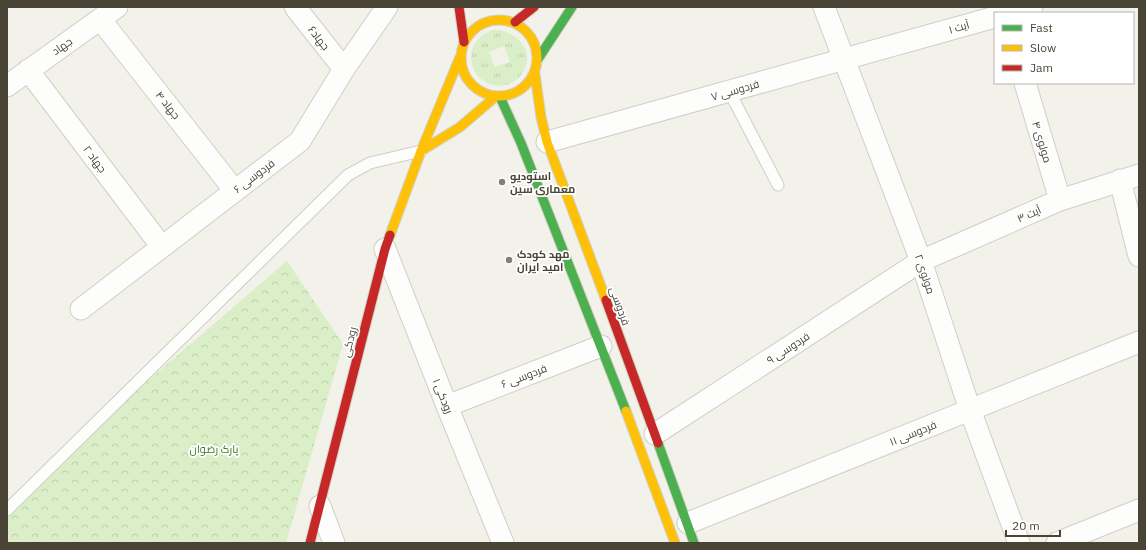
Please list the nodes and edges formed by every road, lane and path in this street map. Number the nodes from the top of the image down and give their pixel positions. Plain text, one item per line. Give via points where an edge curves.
1 (295, 7) edge
2 (387, 7) edge
3 (459, 7) edge
4 (534, 7) edge
5 (572, 7) edge
6 (824, 7) edge
7 (1032, 7) edge
8 (506, 12) dead end
9 (1014, 12) edge
10 (108, 13) edge
11 (994, 17) edge
12 (513, 22) junction
13 (924, 37) joint
14 (464, 42) junction
15 (460, 57) junction
16 (538, 59) junction
17 (843, 60) junction
18 (344, 69) junction
19 (28, 70) junction
20 (535, 74) junction
21 (1025, 84) edge
22 (7, 86) edge
23 (729, 91) junction
24 (498, 97) junction
25 (547, 142) junction
26 (421, 151) junction
27 (1130, 178) edge
28 (778, 185) dead end
29 (235, 191) junction
30 (1060, 200) junction
31 (162, 247) junction
32 (385, 249) junction
33 (1139, 256) edge
34 (921, 261) junction
35 (81, 309) dead end
36 (1139, 342) edge
37 (601, 346) junction
38 (447, 406) junction
39 (970, 410) junction
40 (655, 434) junction
41 (320, 506) junction
42 (7, 510) edge
43 (1139, 510) edge
44 (688, 523) junction
45 (310, 543) edge
46 (334, 543) edge
47 (503, 543) edge
48 (675, 543) edge
49 (694, 543) edge
50 (1019, 543) edge
51 (1057, 543) edge

1 - 18 street, جهاد۶
2 - 18 street, فردوسی ۶
3 - 14 main road
4 - 12 main road
5 - 16 main road
6 - 17 street, مولوی ۲
7 - 9 street
8 - 12 main road
10 - 19 street, جهاد
10 - 29 street, جهاد ۴
11 - 13 street, آیت ۱
12 - 14 main road via 497,19 483,22 472,30
12 - 16 main road via 527,31 535,44
13 - 17 street, فردوسی ۷
14 - 15 main road
15 - 24 main road via 463,71 470,84 481,93
15 - 26 main road, رودکی
16 - 20 main road
17 - 23 street, فردوسی ۷
17 - 34 street, مولوی ۲
18 - 29 street, فردوسی ۶ via 300,141
19 - 22 street, جهاد
19 - 31 street, جهاد ۲
20 - 24 main road via 526,86 514,94
20 - 25 main road, فردوسی via 540,117
21 - 30 street, مولوی ۴
23 - 25 street, فردوسی ۷
23 - 28 lane
24 - 26 main road via 460,127
24 - 37 main road via 521,143
25 - 40 main road, فردوسی
26 - 32 main road, رودکی
26 - 42 lane via 370,163 348,175
27 - 30 street, آیت ۳
27 - 33 street
29 - 31 street, فردوسی ۶
30 - 34 street, آیت ۳
31 - 35 street, فردوسی ۶
32 - 38 street, رودکی ۱
32 - 41 main road, رودکی
34 - 39 street, مولوی ۲
34 - 40 street, فردوسی ۹
36 - 39 street, فردوسی ۱۱
37 - 38 street, فردوسی ۶
37 - 48 main road
38 - 47 street, رودکی ۱
39 - 44 street, فردوسی ۱۱
39 - 50 street, مولوی ۲
40 - 44 main road, فردوسی
41 - 45 main road, رودکی
41 - 46 street
43 - 51 street
44 - 49 main road, فردوسی

